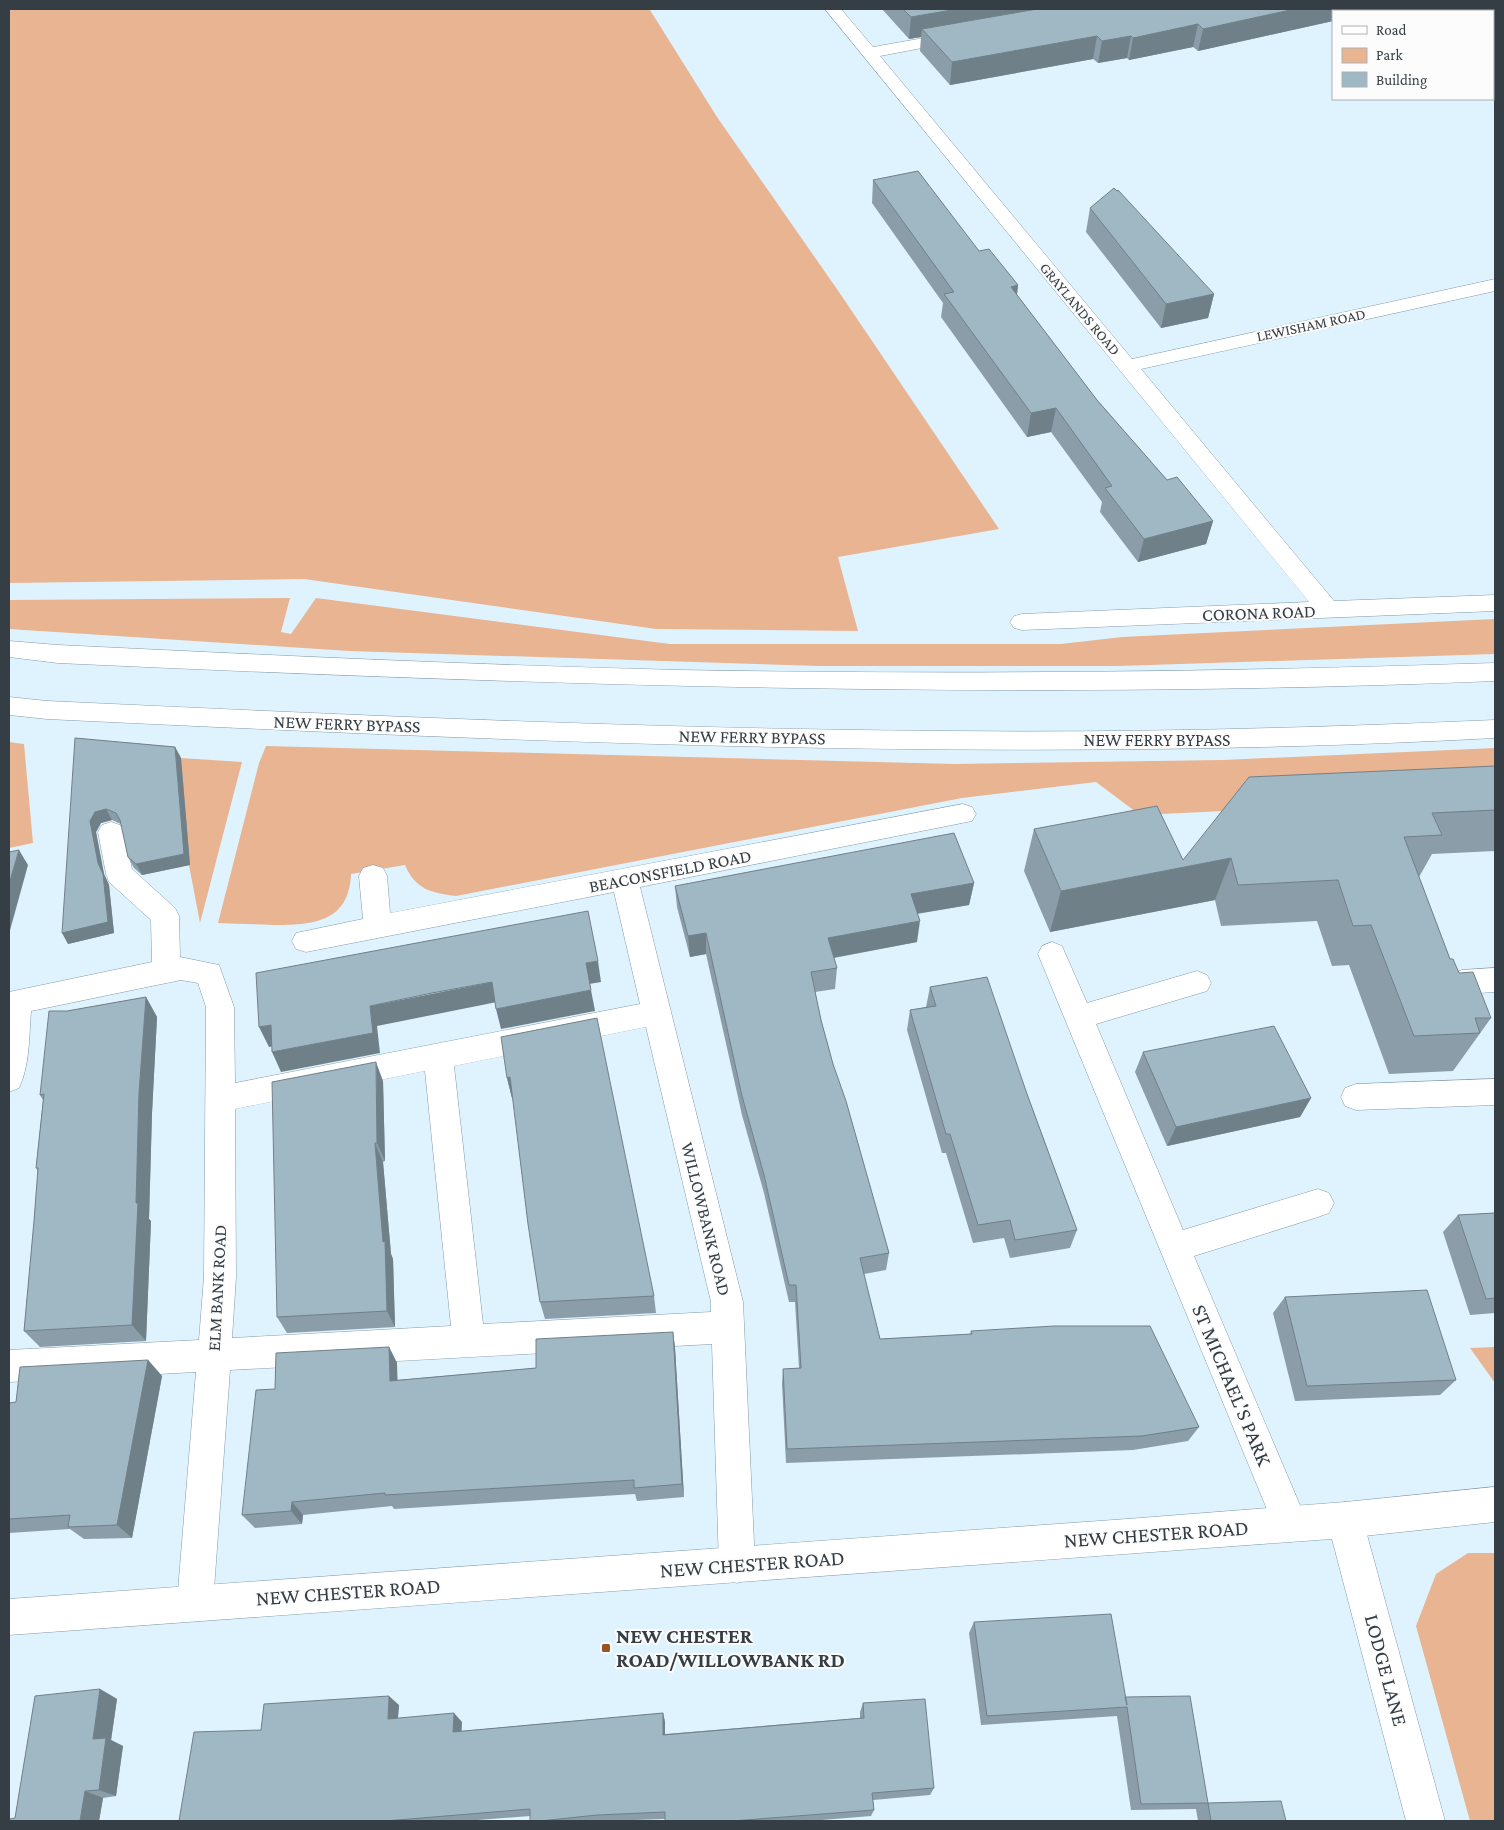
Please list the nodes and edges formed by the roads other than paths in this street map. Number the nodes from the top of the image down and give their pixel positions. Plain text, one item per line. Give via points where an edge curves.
1 (832, 9) edge
2 (976, 34) edge
3 (869, 53) junction
4 (1495, 285) edge
5 (1127, 366) junction
6 (1495, 603) edge
7 (1328, 610) junction
8 (1022, 622) dead end
9 (9, 649) edge
10 (1495, 672) edge
11 (9, 706) edge
12 (1495, 729) edge
13 (963, 814) dead end
14 (111, 832) dead end
15 (373, 876) dead end
16 (624, 880) junction
17 (378, 928) junction
18 (306, 941) dead end
19 (1052, 954) dead end
20 (166, 971) junction
21 (1495, 980) edge
22 (1462, 982) edge
23 (1197, 983) dead end
24 (13, 1004) edge
25 (656, 1013) junction
26 (1079, 1017) junction
27 (438, 1056) junction
28 (9, 1079) edge
29 (1495, 1092) edge
30 (1356, 1097) dead end
31 (221, 1099) junction
32 (1318, 1203) dead end
33 (1175, 1247) junction
34 (728, 1328) junction
35 (469, 1342) junction
36 (214, 1355) junction
37 (9, 1366) edge
38 (1495, 1504) edge
39 (1346, 1520) junction
40 (1290, 1524) junction
41 (737, 1565) junction
42 (195, 1603) junction
43 (9, 1617) edge
44 (1426, 1821) edge

1 - 3 main road, GRAYLANDS ROAD
2 - 3 main road
3 - 5 main road, GRAYLANDS ROAD
4 - 5 main road, LEWISHAM ROAD
5 - 7 main road, GRAYLANDS ROAD
6 - 7 main road, CORONA ROAD
7 - 8 main road, CORONA ROAD
9 - 10 main road via 431,671 765,680 1088,682
11 - 12 main road, NEW FERRY BYPASS via 376,725 698,736 1178,741
13 - 16 main road, BEACONSFIELD ROAD
14 - 20 main road via 119,874 165,916
15 - 17 main road
16 - 17 main road, BEACONSFIELD ROAD
16 - 25 main road, WILLOWBANK ROAD
17 - 18 main road, BEACONSFIELD ROAD
19 - 26 main road, ST MICHAEL'S PARK
20 - 24 main road
20 - 31 main road, ELM BANK ROAD via 181,968 209,973 220,1007
21 - 22 main road
23 - 26 main road
24 - 28 main road via 14,1048
25 - 27 main road
25 - 34 main road, WILLOWBANK ROAD via 727,1302
26 - 33 main road, ST MICHAEL'S PARK
27 - 31 main road
27 - 35 main road
29 - 30 main road
31 - 36 main road, ELM BANK ROAD via 220,1278
32 - 33 main road
33 - 40 main road, ST MICHAEL'S PARK
34 - 35 main road
34 - 41 main road, WILLOWBANK ROAD
35 - 36 main road
36 - 37 main road
36 - 42 main road, ELM BANK ROAD
38 - 39 main road, NEW CHESTER ROAD
39 - 40 main road, NEW CHESTER ROAD
39 - 44 main road, LODGE LANE
40 - 41 main road, NEW CHESTER ROAD
41 - 42 main road, NEW CHESTER ROAD
42 - 43 main road, NEW CHESTER ROAD

